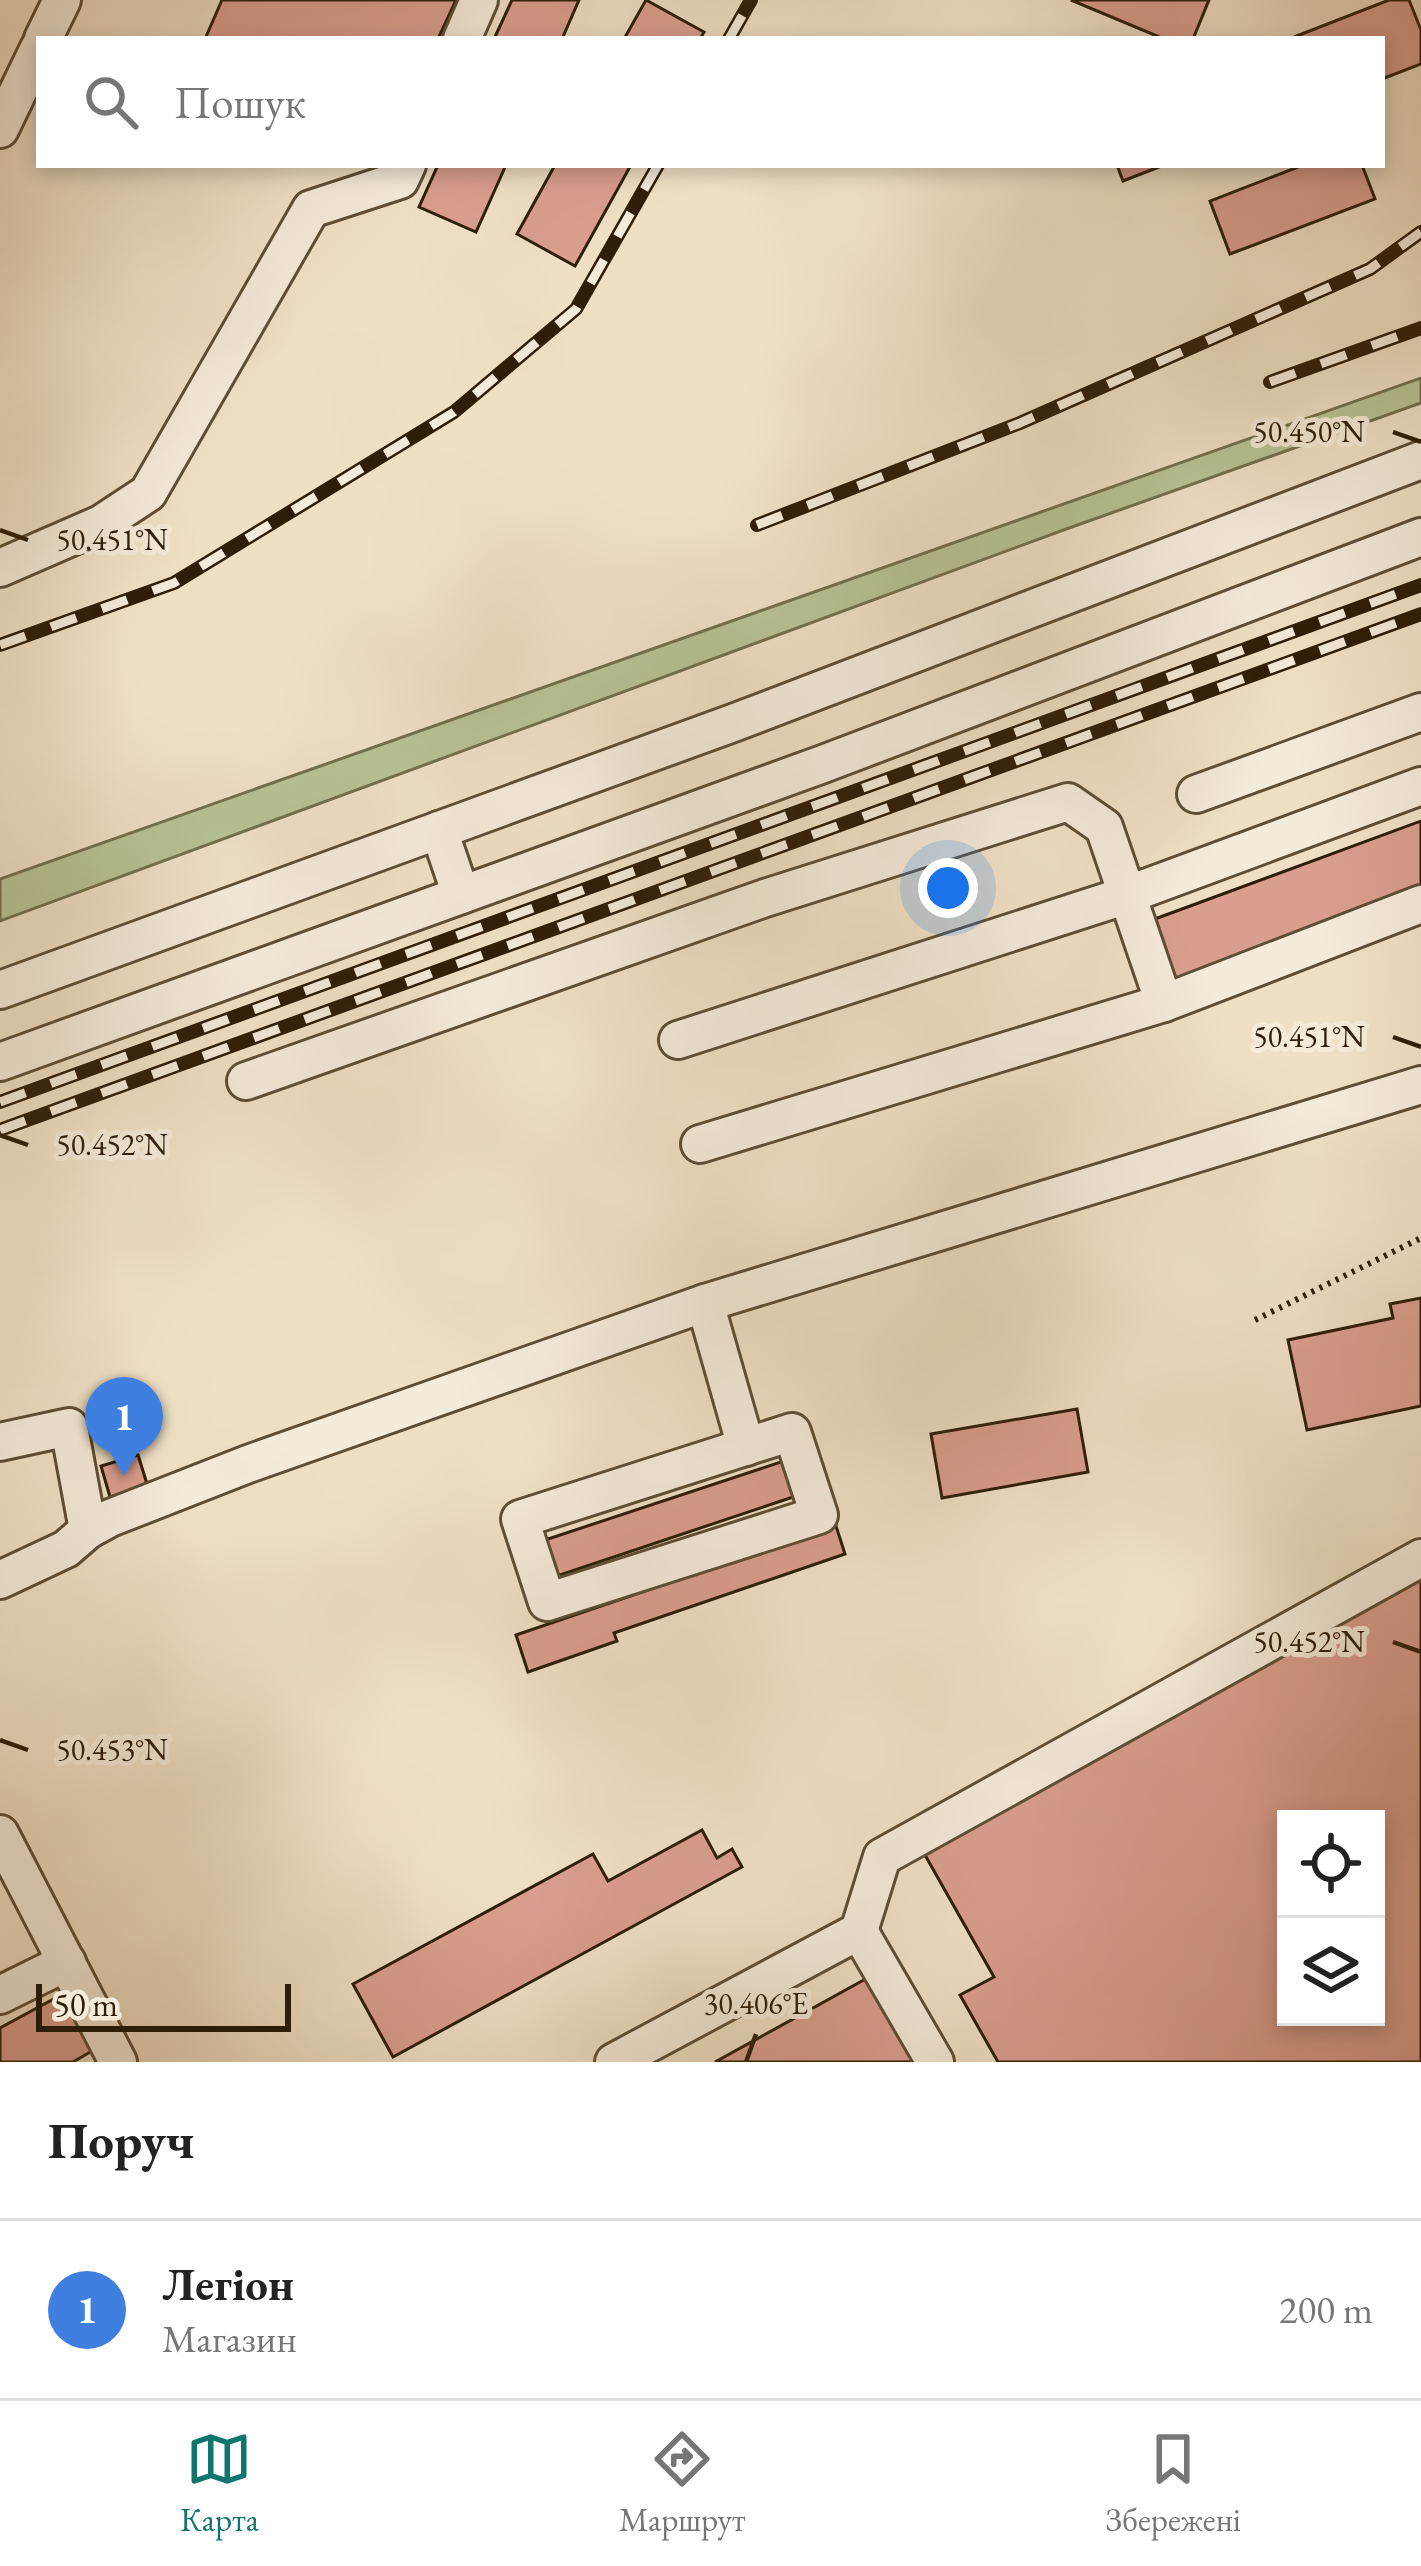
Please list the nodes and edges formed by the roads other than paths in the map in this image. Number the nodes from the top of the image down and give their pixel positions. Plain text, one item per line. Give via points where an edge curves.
1 (62, 0) edge
2 (479, 0) edge
3 (44, 36) edge
4 (463, 36) edge
5 (36, 54) edge
6 (0, 129) edge
7 (406, 168) edge
8 (1421, 460) edge
9 (1421, 537) edge
10 (0, 568) edge
11 (1421, 712) edge
12 (1421, 786) edge
13 (1196, 794) dead end
14 (440, 830) junction
15 (461, 895) junction
16 (1124, 896) junction
17 (1421, 904) edge
18 (0, 990) edge
19 (1164, 1003) junction
20 (678, 1040) dead end
21 (0, 1062) edge
22 (246, 1081) dead end
23 (1421, 1085) edge
24 (700, 1144) dead end
25 (705, 1303) junction
26 (0, 1442) edge
27 (746, 1447) junction
28 (88, 1530) junction
29 (1421, 1558) edge
30 (0, 1580) edge
31 (0, 1834) edge
32 (859, 1931) junction
33 (67, 1962) junction
34 (0, 1994) edge
35 (118, 2062) edge
36 (614, 2062) edge
37 (934, 2062) edge

1 - 3 lane
2 - 4 lane
5 - 6 lane
7 - 10 lane via 400,181 311,208 148,493 101,524
8 - 14 lane
9 - 15 lane
11 - 13 lane
12 - 16 lane
14 - 15 lane
14 - 18 lane
15 - 21 lane
16 - 19 lane
16 - 20 lane
16 - 22 lane via 1104,827 1068,802 765,898
17 - 19 lane
19 - 24 lane
23 - 25 lane
25 - 27 lane
25 - 28 lane via 248,1464
26 - 28 lane via 70,1427
27 - 27 lane via 520,1519 547,1602 819,1516 792,1432
28 - 30 lane via 66,1550
29 - 32 lane via 882,1858
31 - 33 lane
32 - 36 lane
32 - 37 lane
33 - 34 lane
33 - 35 lane

